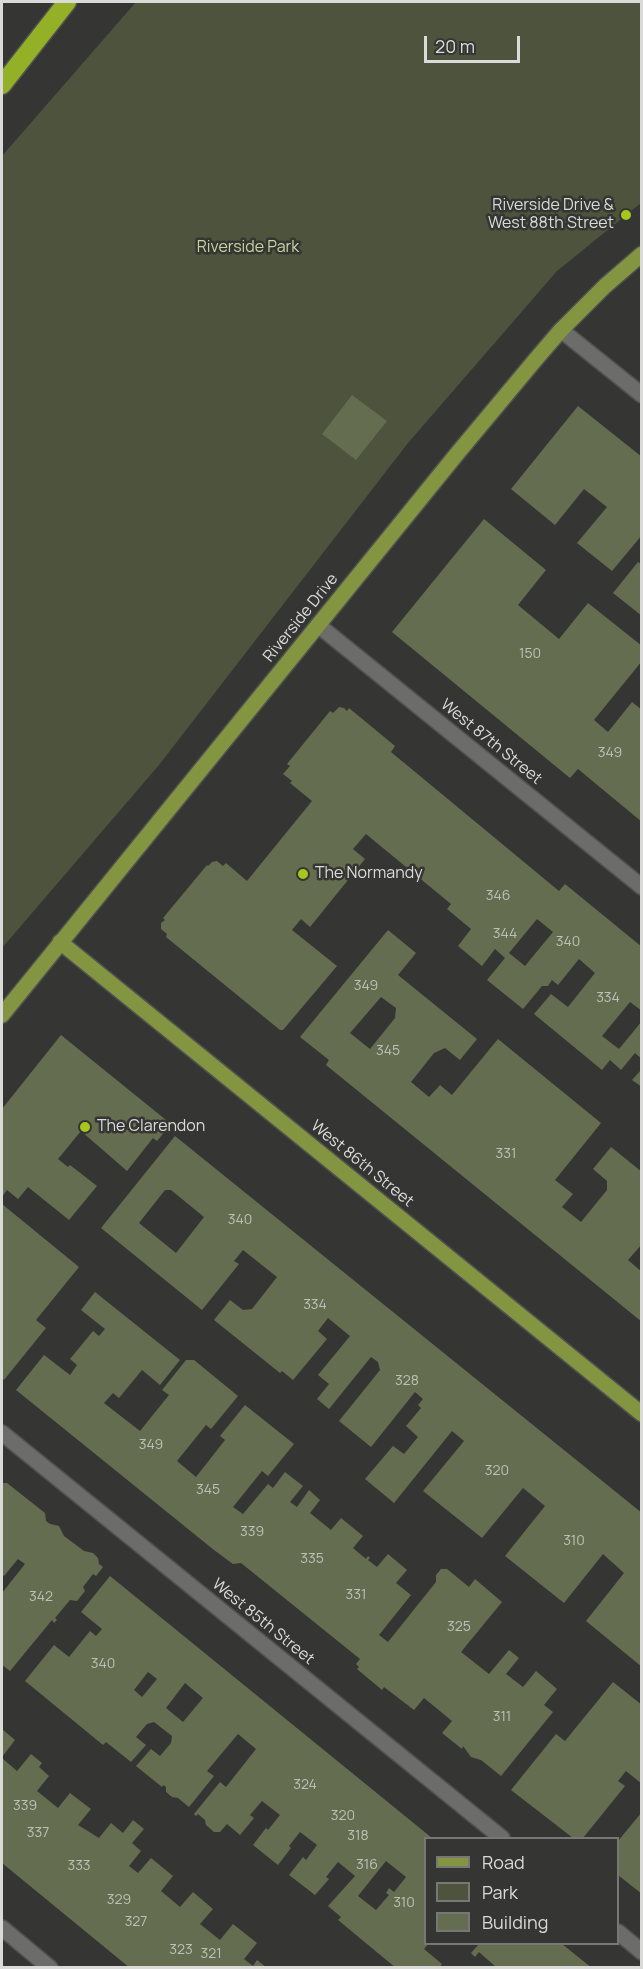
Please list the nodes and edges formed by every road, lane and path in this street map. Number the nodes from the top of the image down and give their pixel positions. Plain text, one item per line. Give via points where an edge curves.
1 (67, 2) edge
2 (2, 85) edge
3 (642, 254) edge
4 (561, 330) junction
5 (642, 395) edge
6 (318, 625) junction
7 (642, 887) edge
8 (60, 942) junction
9 (2, 1015) edge
10 (642, 1414) edge
11 (2, 1433) edge
12 (500, 1837) edge
13 (2, 1928) edge
14 (619, 1933) edge
15 (642, 1952) edge
16 (50, 1968) edge

1 - 2 highway
3 - 4 main road, Riverside Drive
4 - 5 street
4 - 6 main road, Riverside Drive
6 - 7 street, West 87th Street
6 - 8 main road, Riverside Drive
8 - 9 main road, Riverside Drive
8 - 10 main road, West 86th Street
11 - 12 street, West 85th Street
13 - 16 street
14 - 15 street

